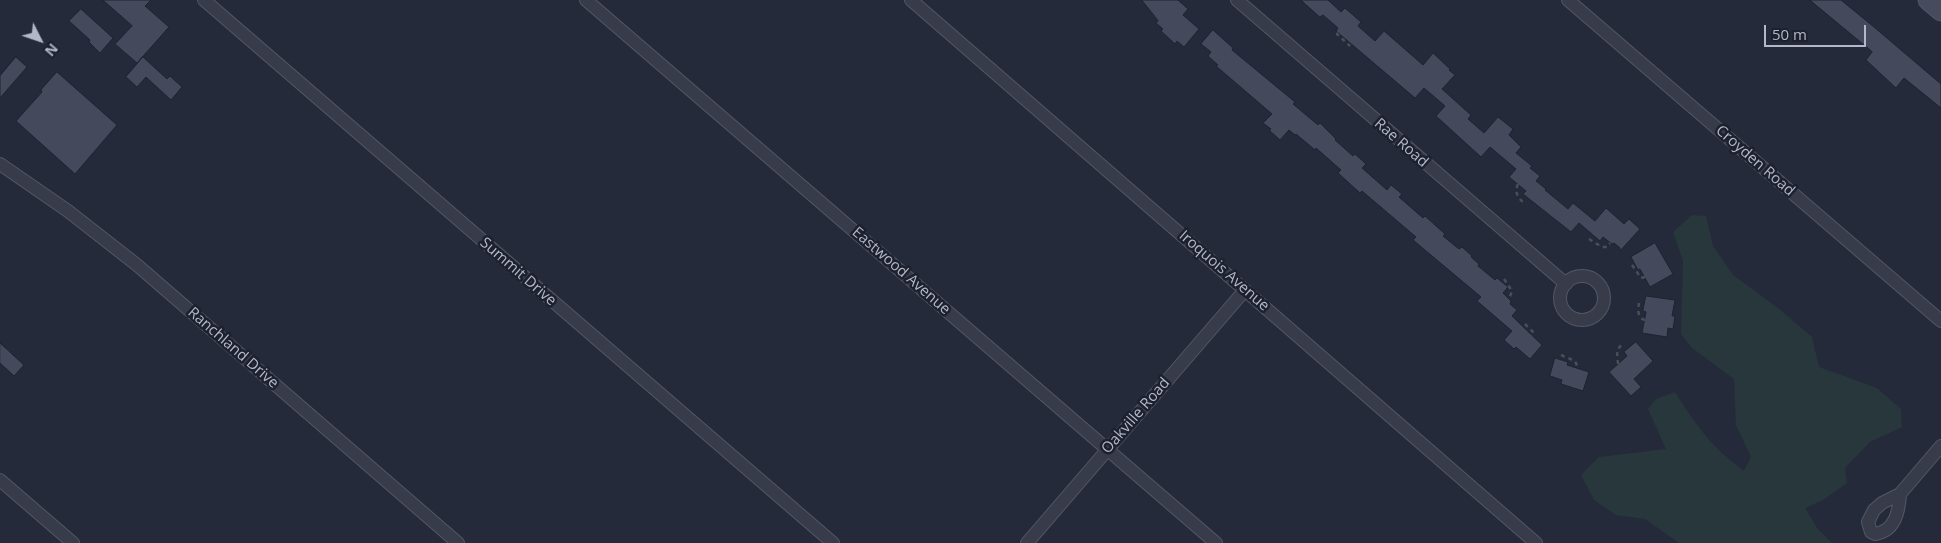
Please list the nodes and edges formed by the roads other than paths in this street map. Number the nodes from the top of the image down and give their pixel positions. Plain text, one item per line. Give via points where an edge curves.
1 (204, 0) edge
2 (586, 0) edge
3 (911, 0) edge
4 (1237, 0) edge
5 (1568, 0) edge
6 (1928, 0) edge
7 (1941, 11) edge
8 (0, 164) edge
9 (1566, 284) dead end
10 (1245, 290) junction
11 (1941, 321) edge
12 (1941, 446) edge
13 (1108, 449) junction
14 (0, 480) edge
15 (1900, 494) dead end
16 (73, 543) edge
17 (458, 543) edge
18 (833, 543) edge
19 (1027, 543) edge
20 (1216, 543) edge
21 (1536, 543) edge

1 - 18 street, Summit Drive
2 - 13 street, Eastwood Avenue
3 - 10 street, Iroquois Avenue
4 - 9 street, Rae Road
5 - 11 street, Croyden Road
6 - 7 street
8 - 17 street, Ranchland Drive via 68,211 137,265
10 - 13 street, Oakville Road
10 - 21 street, Iroquois Avenue
12 - 15 street
13 - 19 street, Oakville Road
13 - 20 street, Eastwood Avenue
14 - 16 street

